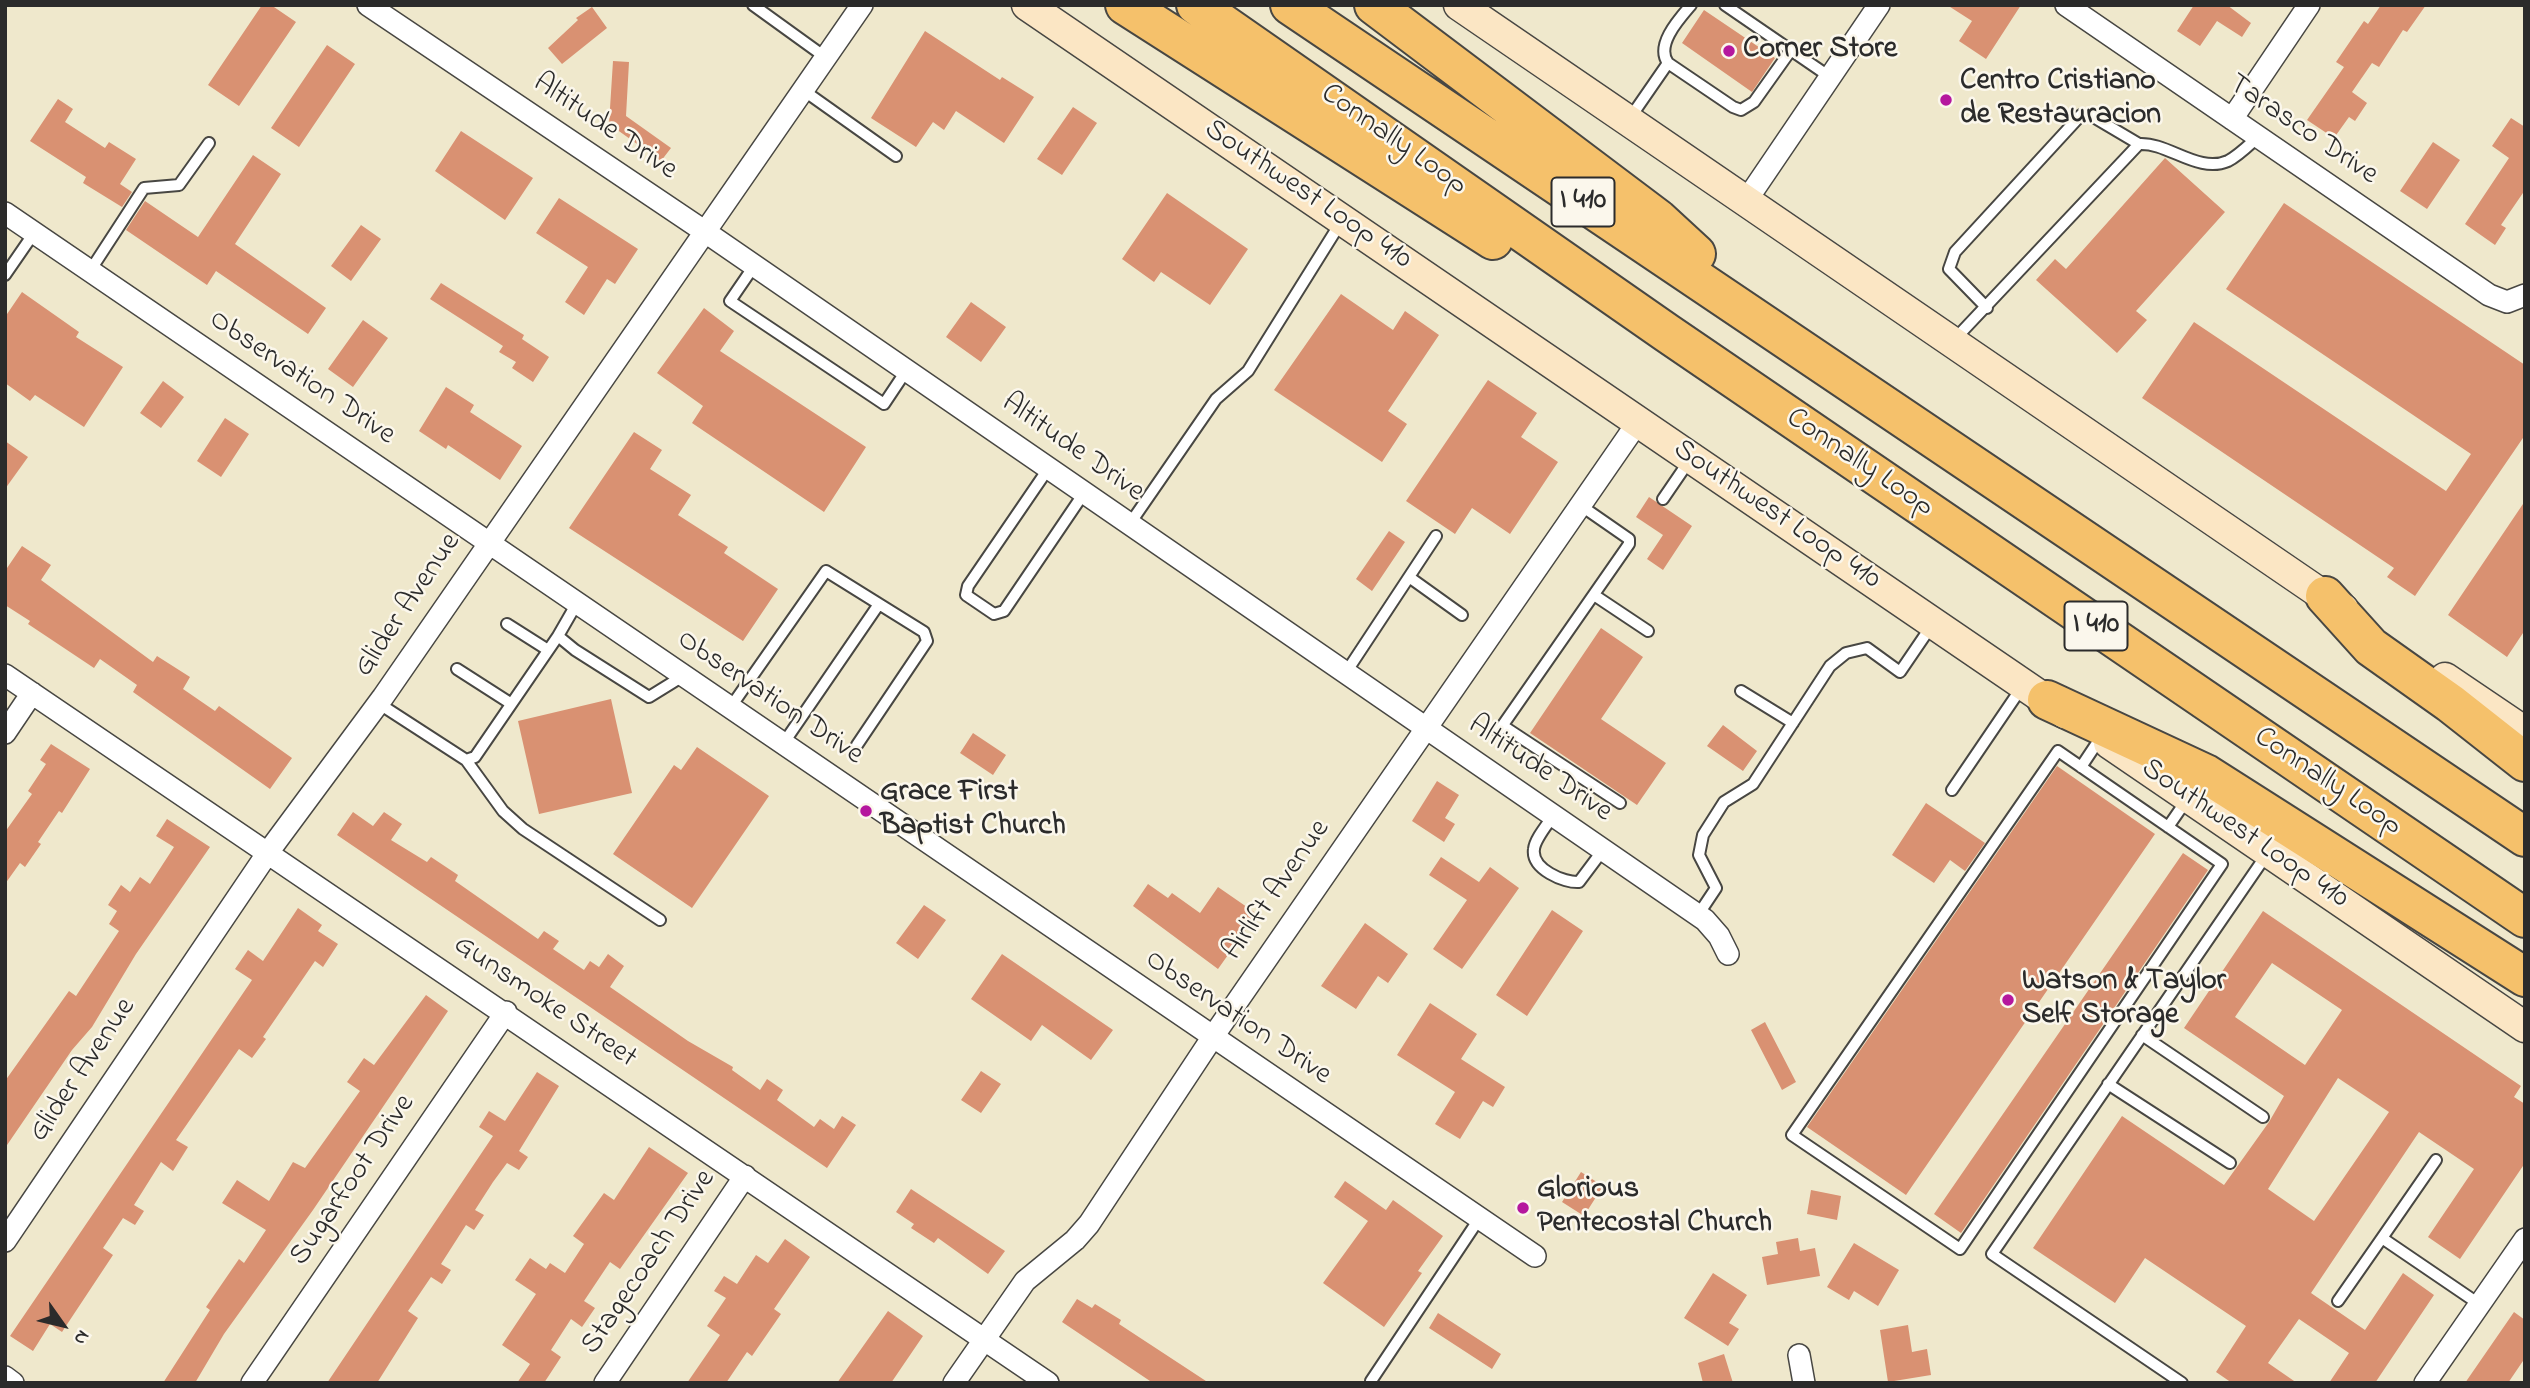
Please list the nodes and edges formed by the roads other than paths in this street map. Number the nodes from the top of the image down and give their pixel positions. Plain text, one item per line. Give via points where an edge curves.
1 (368, 5) edge
2 (753, 5) edge
3 (862, 5) edge
4 (1027, 5) edge
5 (1125, 5) edge
6 (1196, 5) edge
7 (1290, 5) edge
8 (1374, 5) edge
9 (1459, 5) edge
10 (1691, 5) edge
11 (1725, 5) edge
12 (1879, 5) edge
13 (2066, 5) edge
14 (2309, 5) edge
15 (1791, 50) junction
16 (825, 57) junction
17 (1668, 63) junction
18 (1830, 77) junction
19 (803, 90) junction
20 (2232, 119) junction
21 (1628, 121) junction
22 (2258, 137) junction
23 (209, 143) dead end
24 (2139, 144) junction
25 (897, 156) dead end
26 (1745, 201) junction
27 (5, 214) edge
28 (1342, 219) junction
29 (704, 231) junction
30 (34, 233) junction
31 (754, 266) junction
32 (90, 271) junction
33 (5, 275) edge
34 (2516, 299) edge
35 (1987, 308) junction
36 (1667, 333) junction
37 (1784, 335) junction
38 (1952, 342) junction
39 (906, 371) junction
40 (1637, 422) junction
41 (1691, 458) junction
42 (1048, 469) junction
43 (1084, 494) junction
44 (1664, 499) dead end
45 (1580, 505) junction
46 (1129, 525) junction
47 (1436, 536) dead end
48 (488, 542) junction
49 (1409, 577) junction
50 (1594, 595) junction
51 (2325, 596) junction
52 (577, 603) junction
53 (879, 604) junction
54 (1462, 615) dead end
55 (1933, 623) junction
56 (507, 624) dead end
57 (1648, 631) dead end
58 (558, 636) junction
59 (548, 650) junction
60 (457, 669) dead end
61 (1345, 674) junction
62 (5, 675) edge
63 (683, 676) junction
64 (1741, 691) dead end
65 (2035, 692) junction
66 (32, 693) junction
67 (378, 703) junction
68 (510, 703) junction
69 (730, 708) junction
70 (1793, 723) junction
71 (1426, 730) junction
72 (2525, 732) edge
73 (5, 733) edge
74 (2101, 737) junction
75 (783, 744) junction
76 (857, 745) dead end
77 (466, 760) junction
78 (2525, 762) edge
79 (2081, 766) junction
80 (1952, 790) dead end
81 (2188, 798) junction
82 (1620, 803) dead end
83 (1553, 816) junction
84 (2168, 827) junction
85 (2525, 836) edge
86 (1603, 850) junction
87 (269, 851) junction
88 (2268, 852) junction
89 (1698, 915) junction
90 (2525, 918) edge
91 (660, 920) dead end
92 (1728, 954) dead end
93 (2525, 977) edge
94 (506, 1012) junction
95 (2525, 1027) edge
96 (2142, 1035) junction
97 (1212, 1038) junction
98 (2108, 1084) junction
99 (2263, 1117) dead end
100 (2436, 1160) dead end
101 (2230, 1163) dead end
102 (745, 1176) junction
103 (1479, 1219) junction
104 (2382, 1238) junction
105 (2525, 1239) edge
106 (5, 1241) edge
107 (1535, 1256) dead end
108 (2338, 1301) dead end
109 (2479, 1304) junction
110 (984, 1339) junction
111 (1799, 1355) dead end
112 (5, 1377) edge
113 (1371, 1381) dead end
114 (13, 1383) edge
115 (252, 1383) edge
116 (605, 1383) edge
117 (954, 1383) edge
118 (1048, 1383) edge
119 (1804, 1383) edge
120 (2182, 1383) edge
121 (2425, 1383) edge

1 - 29 street, Altitude Drive
2 - 16 lane
3 - 16 street, Glider Avenue
4 - 28 main road, Southwest Loop 410
5 - 36 highway via 1607,312
6 - 36 highway, Connally Loop / I 410
7 - 37 highway, Connally Loop / I 410
8 - 37 highway via 1658,219
9 - 21 main road
10 - 17 lane via 1663,46
11 - 15 lane
12 - 18 street
13 - 20 street, Tarasco Drive
14 - 20 street
15 - 17 lane via 1754,102 1741,110
15 - 18 lane
16 - 19 street, Glider Avenue
17 - 21 lane
18 - 26 street
19 - 25 lane
19 - 29 street, Glider Avenue
20 - 22 street, Tarasco Drive
21 - 26 main road
22 - 24 lane via 2227,162 2198,163 2153,143
22 - 34 street, Tarasco Drive via 2489,295
23 - 32 lane via 178,185 144,188
24 - 35 lane
24 - 35 lane via 2090,115 2072,125 1955,252 1949,269
26 - 38 main road
27 - 30 street, Observation Drive
28 - 40 main road, Southwest Loop 410
28 - 46 lane via 1248,371 1216,399
29 - 31 street, Altitude Drive
29 - 48 street, Glider Avenue
30 - 32 street, Observation Drive
30 - 33 lane
31 - 39 street, Altitude Drive
31 - 39 lane via 730,301 884,404
32 - 48 street, Observation Drive
35 - 38 lane
36 - 90 highway, Connally Loop / I 410
37 - 85 highway, Connally Loop / I 410
38 - 51 main road
39 - 42 street, Altitude Drive
40 - 41 main road, Southwest Loop 410
40 - 45 street, Airlift Avenue
41 - 44 lane
41 - 55 main road, Southwest Loop 410
42 - 43 street, Altitude Drive
42 - 43 lane via 966,595 994,614 1004,611
43 - 46 street, Altitude Drive
45 - 50 lane via 1629,539
45 - 71 street, Airlift Avenue
46 - 61 street, Altitude Drive
47 - 49 lane
48 - 52 street, Observation Drive
48 - 67 street, Glider Avenue
49 - 54 lane
49 - 61 lane
50 - 57 lane
50 - 82 lane via 1501,729
51 - 72 main road
51 - 78 highway via 2371,646
52 - 58 lane
52 - 63 street, Observation Drive
53 - 69 lane via 827,571
53 - 75 lane
53 - 76 lane via 924,632 927,641
55 - 65 main road, Southwest Loop 410
55 - 70 lane via 1900,671 1867,648 1846,653 1830,666
56 - 59 lane
58 - 59 lane
58 - 63 lane via 649,697
59 - 68 lane
60 - 68 lane
61 - 71 street, Altitude Drive
62 - 66 street, Gunsmoke Street
63 - 69 street, Observation Drive
64 - 70 lane
65 - 74 main road, Southwest Loop 410
65 - 80 lane
65 - 93 highway via 2207,774
66 - 73 street
66 - 87 street, Gunsmoke Street
67 - 77 lane
67 - 87 street, Glider Avenue
68 - 77 lane via 475,757
69 - 75 street, Observation Drive
70 - 89 lane via 1753,784 1724,802 1703,835 1699,855 1716,888
71 - 83 street, Altitude Drive
71 - 97 street, Airlift Avenue
74 - 79 lane
74 - 81 main road, Southwest Loop 410
75 - 97 street, Observation Drive
77 - 91 lane via 503,811 523,829
79 - 84 lane
79 - 84 lane via 2058,751 1792,1135 1960,1249 2222,864
81 - 84 lane
81 - 88 main road, Southwest Loop 410
83 - 86 street, Altitude Drive
83 - 86 lane via 1534,848 1534,858 1551,874 1569,883 1579,882
86 - 89 street, Altitude Drive
87 - 94 street, Gunsmoke Street
87 - 106 street, Glider Avenue
88 - 95 main road, Southwest Loop 410
88 - 96 lane
89 - 92 street, Altitude Drive via 1719,936
94 - 102 street, Gunsmoke Street
94 - 115 street, Sugarfoot Drive
96 - 98 lane
96 - 99 lane
97 - 103 street, Observation Drive
97 - 110 street, Airlift Avenue via 1089,1224 1025,1281
98 - 101 lane
98 - 120 lane via 1992,1254
100 - 104 lane
102 - 110 street, Gunsmoke Street
102 - 116 street, Stagecoach Drive
103 - 107 street, Observation Drive
103 - 113 lane
104 - 108 lane
104 - 109 lane
105 - 109 street
109 - 121 street
110 - 117 street, Airlift Avenue
110 - 118 street, Gunsmoke Street
111 - 119 street
112 - 114 street

